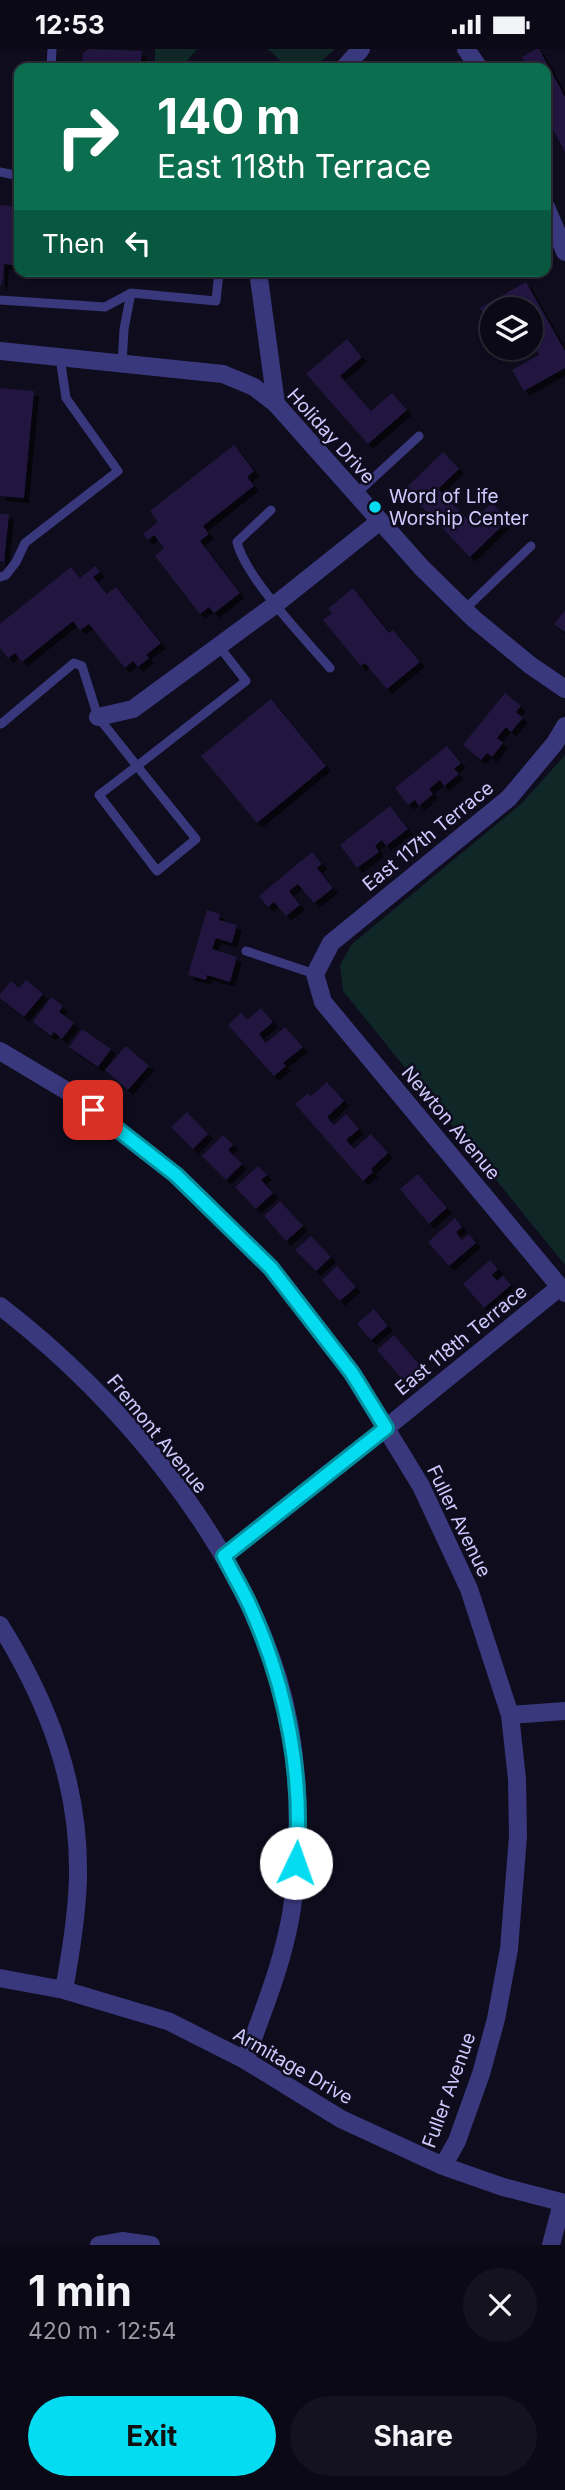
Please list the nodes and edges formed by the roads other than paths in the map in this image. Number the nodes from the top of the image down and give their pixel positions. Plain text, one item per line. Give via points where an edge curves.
1 (361, 49) edge
2 (348, 63) edge
3 (559, 221) edge
4 (565, 252) edge
5 (218, 277) edge
6 (259, 277) edge
7 (131, 293) junction
8 (0, 300) edge
9 (0, 351) edge
10 (60, 358) junction
11 (122, 364) junction
12 (276, 404) junction
13 (419, 436) dead end
14 (356, 494) junction
15 (271, 510) dead end
16 (380, 521) junction
17 (531, 546) dead end
18 (0, 577) edge
19 (276, 604) junction
20 (464, 610) junction
21 (218, 645) junction
22 (330, 668) dead end
23 (565, 689) edge
24 (98, 717) junction
25 (1, 724) edge
26 (565, 726) edge
27 (137, 766) junction
28 (246, 951) dead end
29 (315, 974) junction
30 (0, 1051) edge
31 (562, 1290) edge
32 (0, 1306) edge
33 (386, 1428) junction
34 (224, 1556) junction
35 (0, 1625) edge
36 (565, 1711) edge
37 (510, 1715) junction
38 (0, 1978) edge
39 (64, 1990) junction
40 (245, 2060) junction
41 (443, 2166) junction
42 (563, 2203) edge
43 (99, 2245) edge
44 (151, 2245) edge
45 (551, 2245) edge

1 - 2 street
3 - 4 street
5 - 7 lane via 216,301
6 - 12 street
7 - 8 lane via 105,307
7 - 11 lane
9 - 10 street, Holiday Drive
10 - 11 street, Holiday Drive
10 - 18 lane via 66,398 118,471 25,543 16,562
11 - 12 street, Holiday Drive via 223,374 254,387
12 - 14 street, Holiday Drive
13 - 14 lane
14 - 16 street, Holiday Drive
15 - 19 lane via 237,542 240,556
16 - 19 street
16 - 20 street, Holiday Drive
17 - 20 lane
19 - 21 street
19 - 22 lane
20 - 23 street, Holiday Drive
21 - 24 street via 133,709
21 - 27 lane via 246,681
24 - 25 lane via 82,666 74,663
24 - 27 lane
26 - 29 street, East 117th Terrace via 509,798 331,943
27 - 27 lane via 196,839 157,871 99,795
28 - 29 lane
29 - 31 street, Newton Avenue via 323,1002
30 - 33 street, Fuller Avenue via 72,1094 176,1175 271,1268 352,1373
31 - 33 street, East 118th Terrace
32 - 34 street, Fremont Avenue via 105,1400 167,1474
33 - 34 street, East 118th Terrace
33 - 37 street, Fuller Avenue via 421,1486 469,1589
34 - 40 street, Fremont Avenue via 253,1612 278,1679 295,1758 298,1839 291,1911 277,1969
35 - 39 street via 46,1710 74,1814 75,1930
36 - 37 street
37 - 41 street, Fuller Avenue via 518,1836 509,1949 481,2074
38 - 39 street, Armitage Drive
39 - 40 street, Armitage Drive via 168,2021
40 - 41 street, Armitage Drive via 341,2119
41 - 42 street, Armitage Drive
42 - 45 street, Armitage Drive
43 - 44 street via 122,2241

